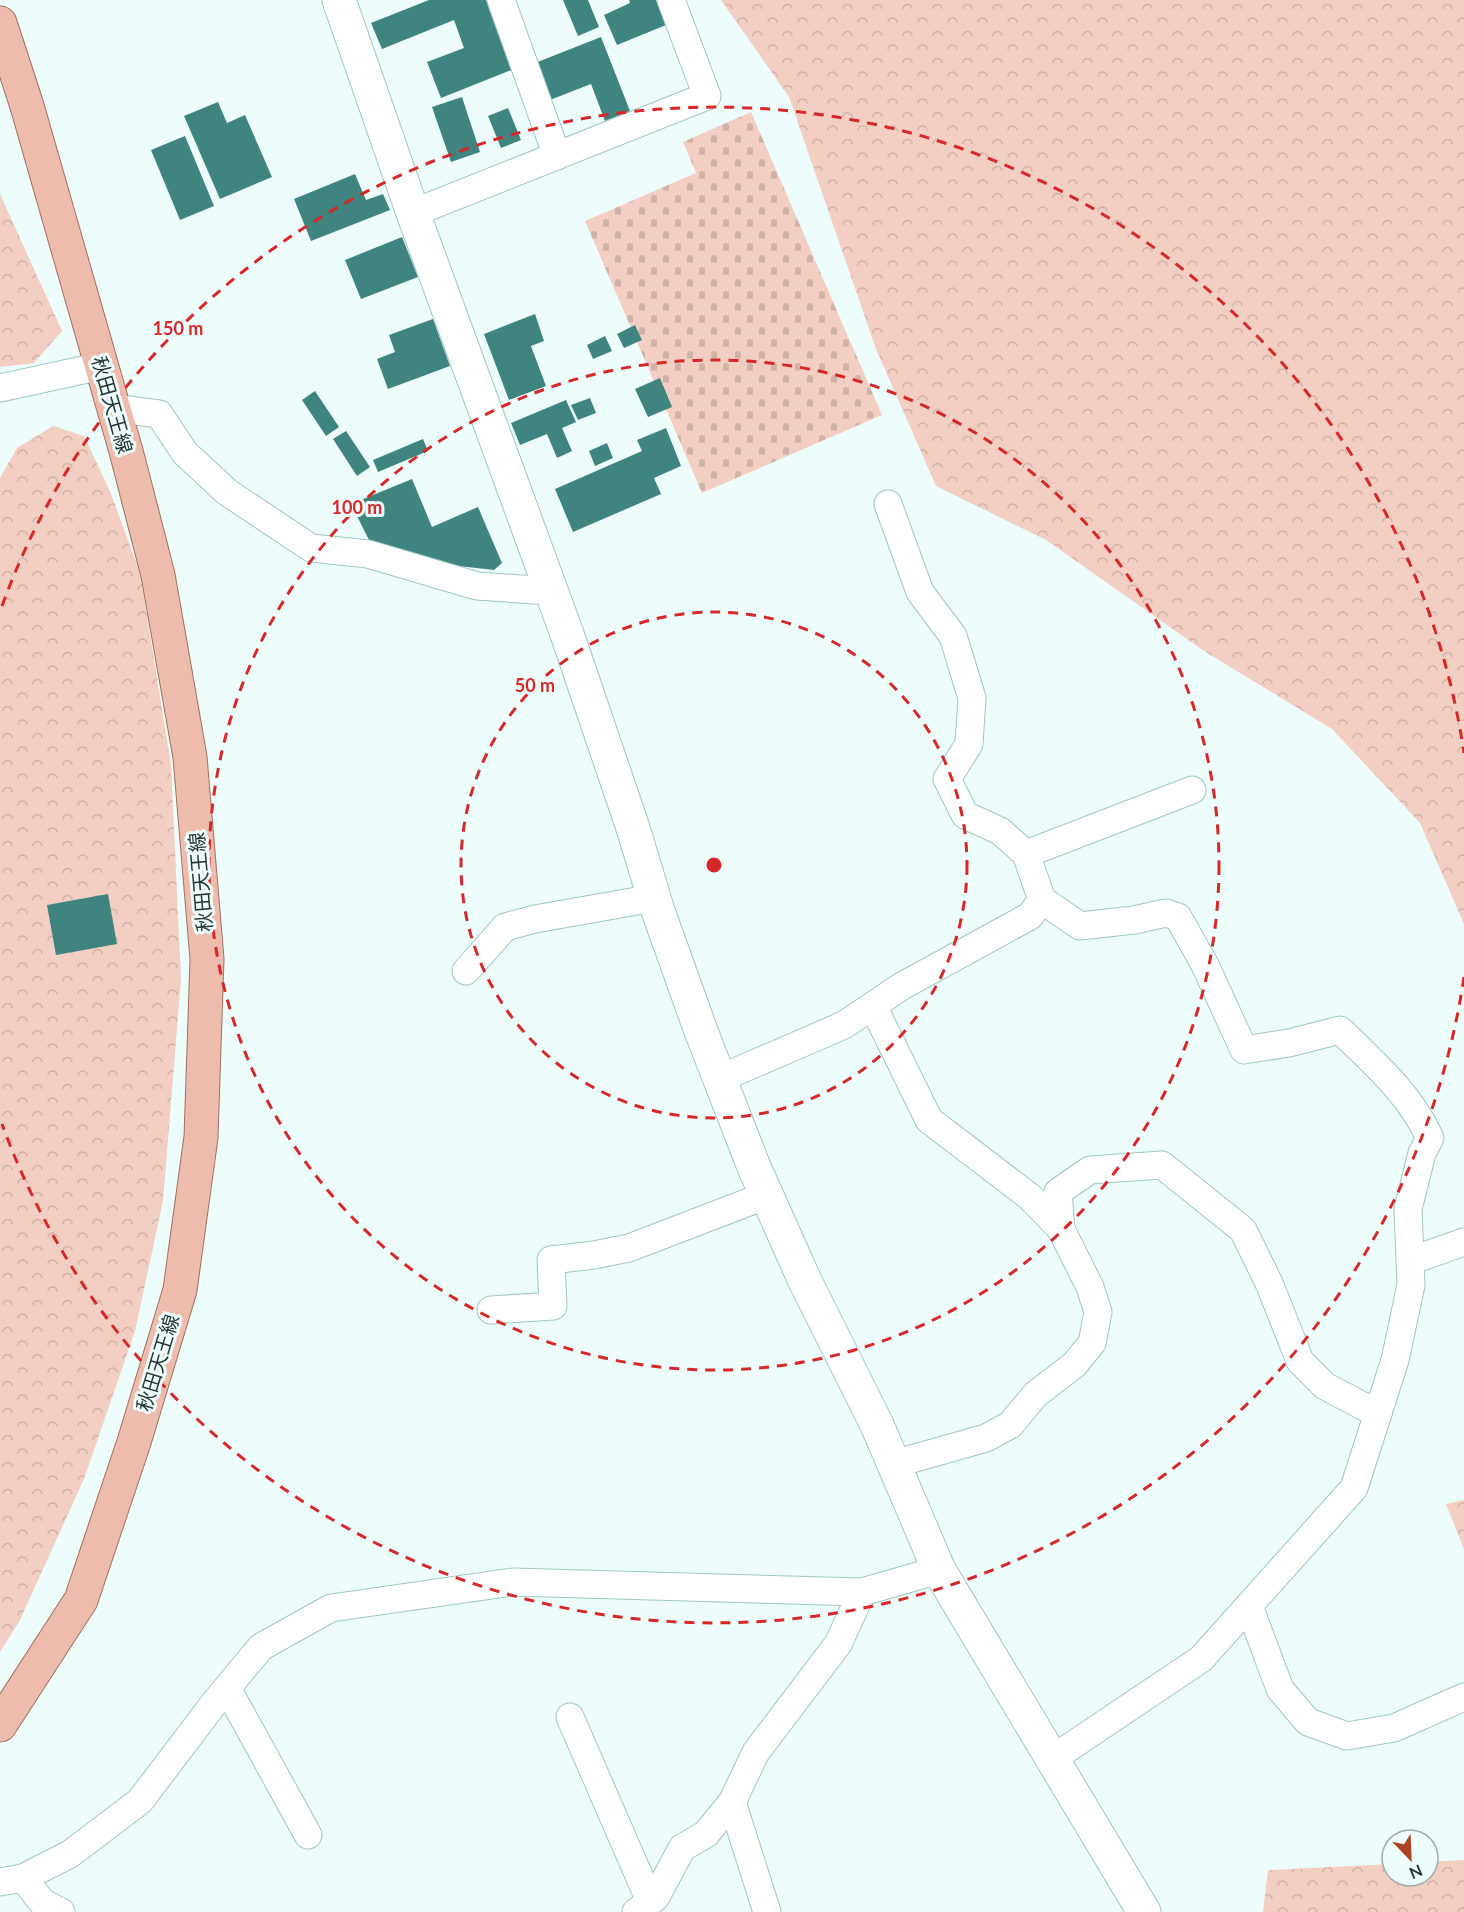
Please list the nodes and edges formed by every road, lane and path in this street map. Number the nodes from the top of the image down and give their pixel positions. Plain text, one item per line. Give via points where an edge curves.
1 (339, 0) edge
2 (501, 0) edge
3 (671, 0) edge
4 (0, 23) edge
5 (557, 156) junction
6 (413, 213) junction
7 (101, 366) junction
8 (0, 388) edge
9 (113, 408) junction
10 (888, 504) dead end
11 (550, 591) junction
12 (1192, 790) dead end
13 (1026, 854) junction
14 (654, 898) junction
15 (1042, 900) junction
16 (466, 971) dead end
17 (873, 1006) junction
18 (719, 1079) junction
19 (767, 1195) junction
20 (1061, 1229) junction
21 (1464, 1242) edge
22 (1410, 1261) junction
23 (491, 1310) dead end
24 (1378, 1414) junction
25 (894, 1464) junction
26 (939, 1570) junction
27 (862, 1592) junction
28 (1249, 1606) junction
29 (227, 1688) junction
30 (1464, 1697) edge
31 (570, 1717) dead end
32 (0, 1725) edge
33 (1052, 1759) junction
34 (732, 1802) junction
35 (308, 1835) dead end
36 (11, 1880) edge
37 (643, 1907) edge
38 (61, 1912) edge
39 (767, 1912) edge
40 (1144, 1912) edge

1 - 6 street
2 - 5 street
3 - 5 street via 707,96
4 - 7 main road, 秋田天王線
5 - 6 street
6 - 11 street
7 - 8 street
7 - 9 main road, 秋田天王線
9 - 11 street via 159,414 185,453 227,492 311,548 368,554 477,586
9 - 32 main road, 秋田天王線 via 158,575 190,757 207,959 201,1137 180,1290 81,1600
10 - 13 street via 920,592 953,636 972,698 969,744 947,779 965,815 1000,831
11 - 14 street
12 - 13 street
13 - 15 street
14 - 16 street via 505,927
14 - 18 street
15 - 17 street via 1030,916
15 - 22 street via 1080,926 1166,913 1178,917 1205,964 1244,1050 1340,1030 1399,1088 1430,1138 1422,1153 1408,1209
17 - 18 street via 844,1025
17 - 20 street via 929,1120 1030,1197
18 - 19 street
19 - 23 street via 629,1248 551,1260 553,1306
19 - 25 street
20 - 24 street via 1058,1192 1090,1170 1162,1165 1243,1230 1300,1361 1325,1386
20 - 25 street via 1098,1312 1092,1343 1074,1365 1036,1394 1010,1425 986,1438
21 - 22 street
22 - 24 street via 1412,1285
24 - 28 street via 1354,1488
25 - 26 street
26 - 27 street
26 - 33 street
27 - 29 street via 513,1582 331,1608 261,1647
27 - 34 street via 838,1644 756,1752
28 - 30 street via 1280,1689 1308,1722 1347,1736 1394,1728
28 - 33 street via 1201,1659
29 - 35 street
29 - 36 street via 140,1801 70,1854
31 - 37 street
33 - 40 street
34 - 37 street via 706,1834 682,1848 656,1897
34 - 39 street
36 - 38 street

